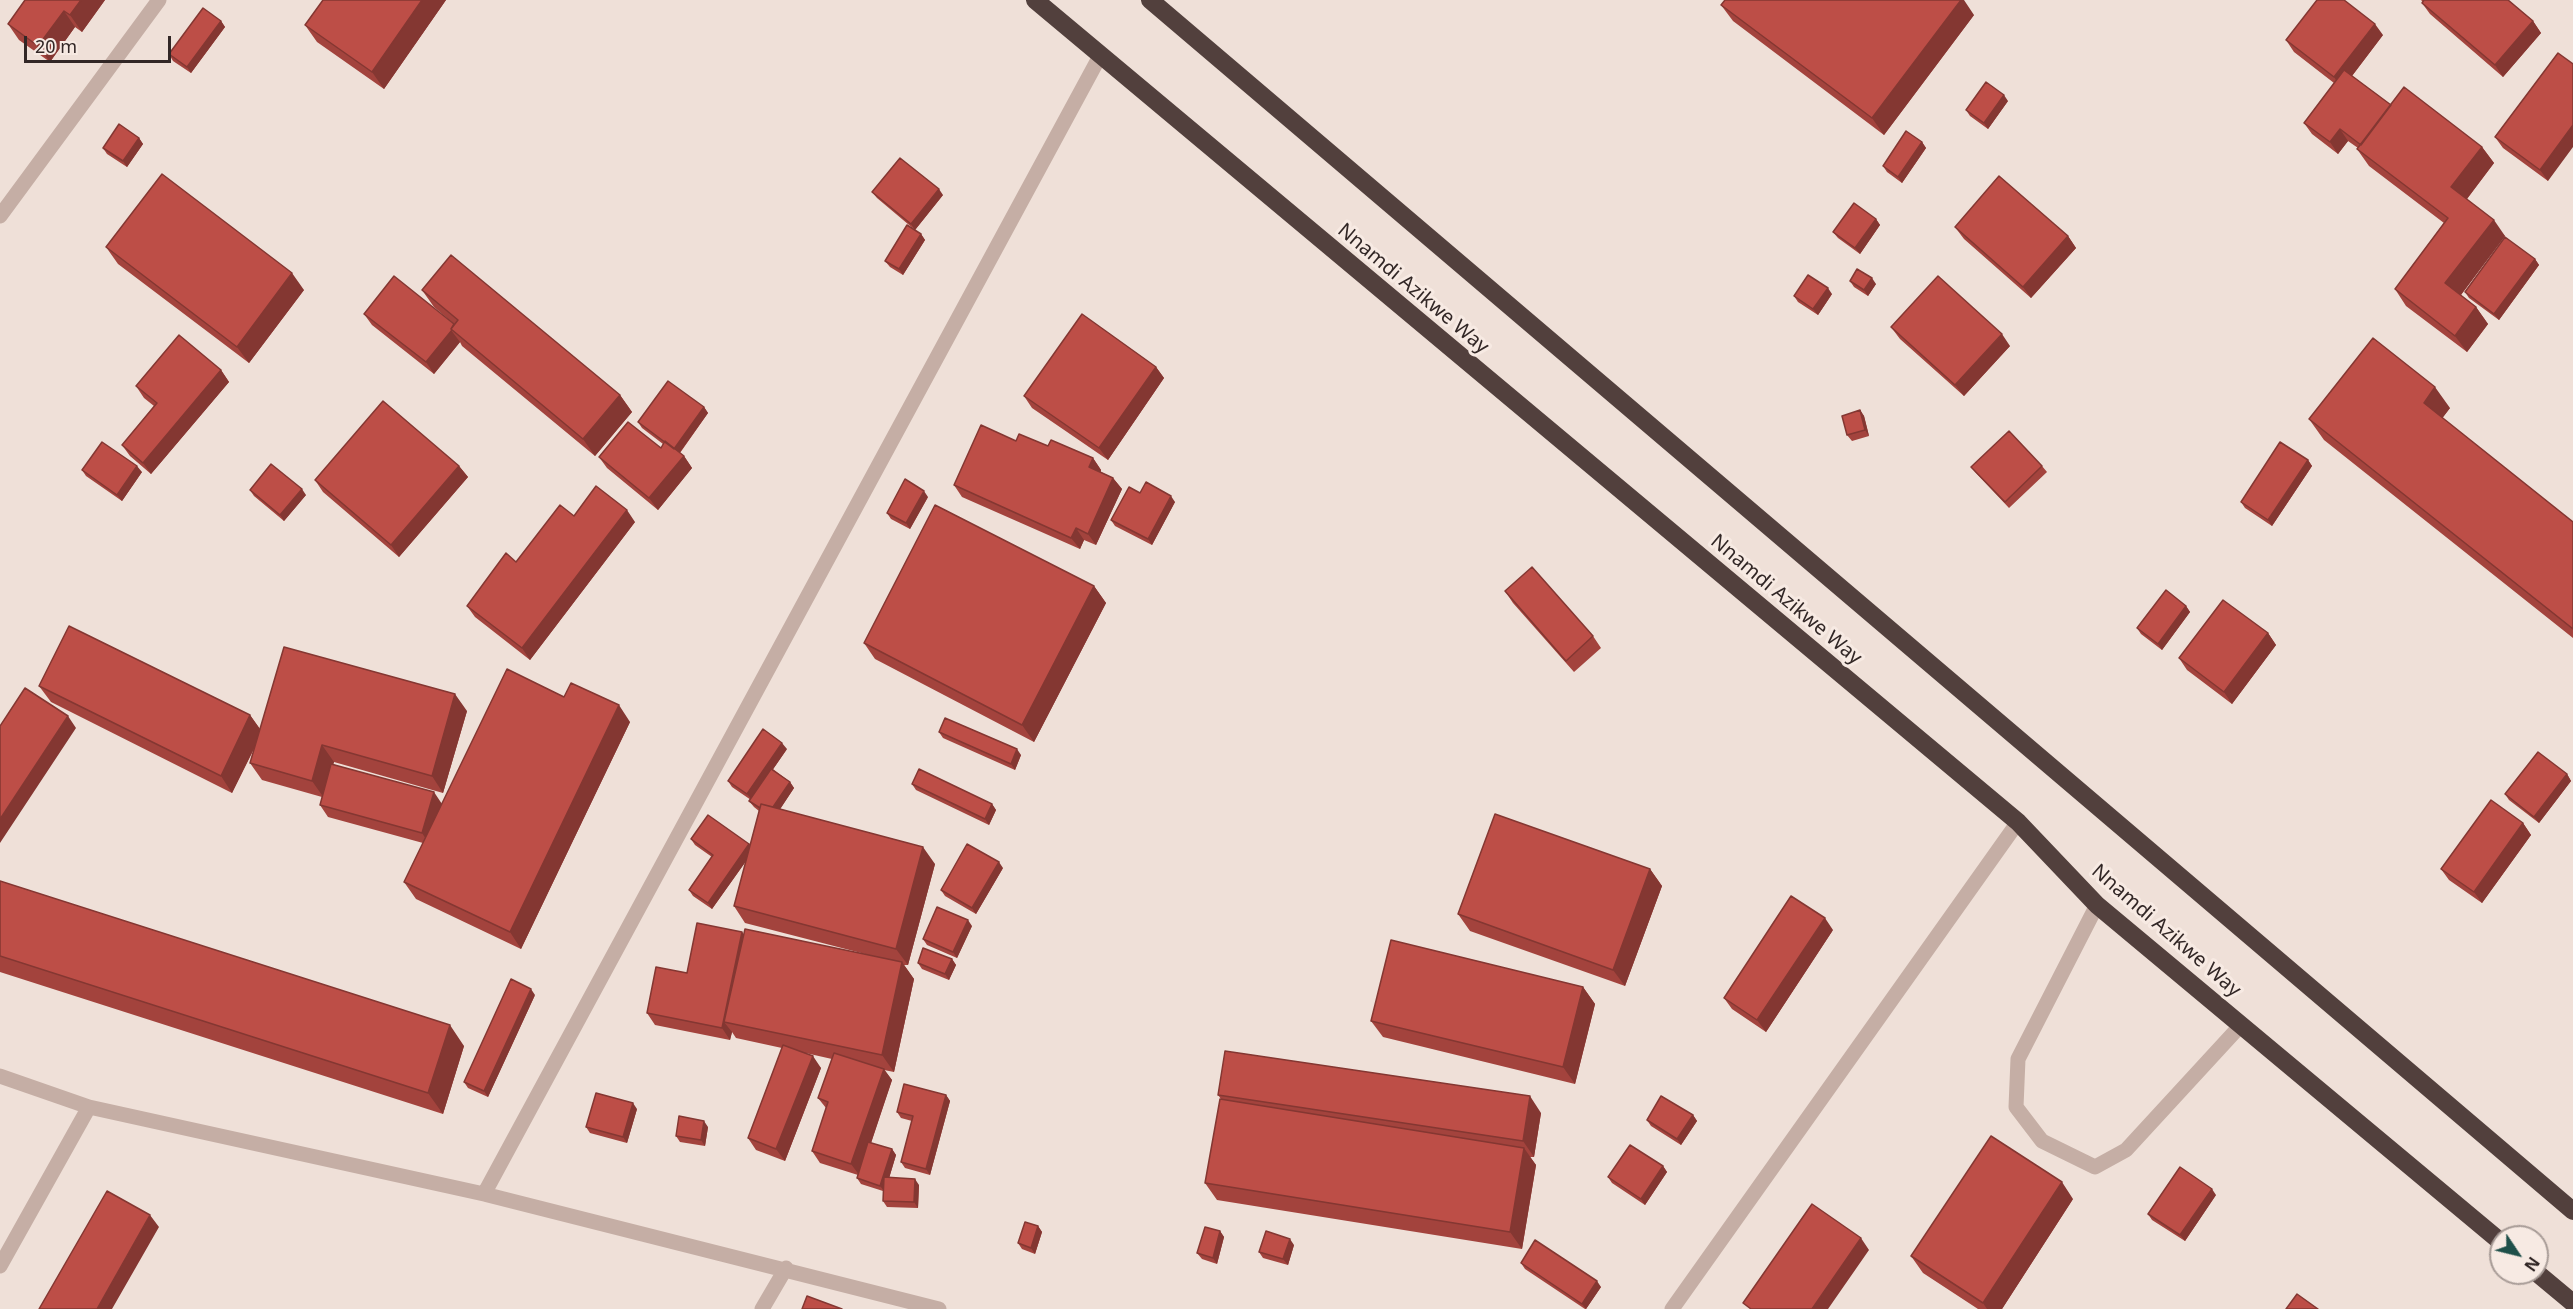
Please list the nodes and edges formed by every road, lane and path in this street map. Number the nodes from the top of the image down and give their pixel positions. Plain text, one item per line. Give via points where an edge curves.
1 (159, 0) edge
2 (1035, 0) edge
3 (1149, 0) edge
4 (1100, 56) junction
5 (0, 216) edge
6 (2018, 822) junction
7 (2097, 905) junction
8 (2241, 1025) junction
9 (0, 1076) edge
10 (89, 1107) junction
11 (484, 1194) junction
12 (2573, 1211) edge
13 (2489, 1232) edge
14 (0, 1266) edge
15 (786, 1268) junction
16 (2549, 1282) edge
17 (2573, 1303) edge
18 (762, 1309) edge
19 (939, 1309) edge
20 (1672, 1309) edge

1 - 5 street
2 - 4 highway, Nnamdi Azikwe Way
3 - 12 highway
4 - 6 highway, Nnamdi Azikwe Way
4 - 11 street
6 - 7 highway, Nnamdi Azikwe Way
6 - 20 street
7 - 8 highway, Nnamdi Azikwe Way
7 - 8 street via 2018,1059 2016,1107 2042,1141 2096,1167 2126,1150
8 - 13 highway, Nnamdi Azikwe Way
9 - 10 street
10 - 11 street
10 - 14 street
11 - 15 street
15 - 18 street
15 - 19 street
16 - 17 highway

